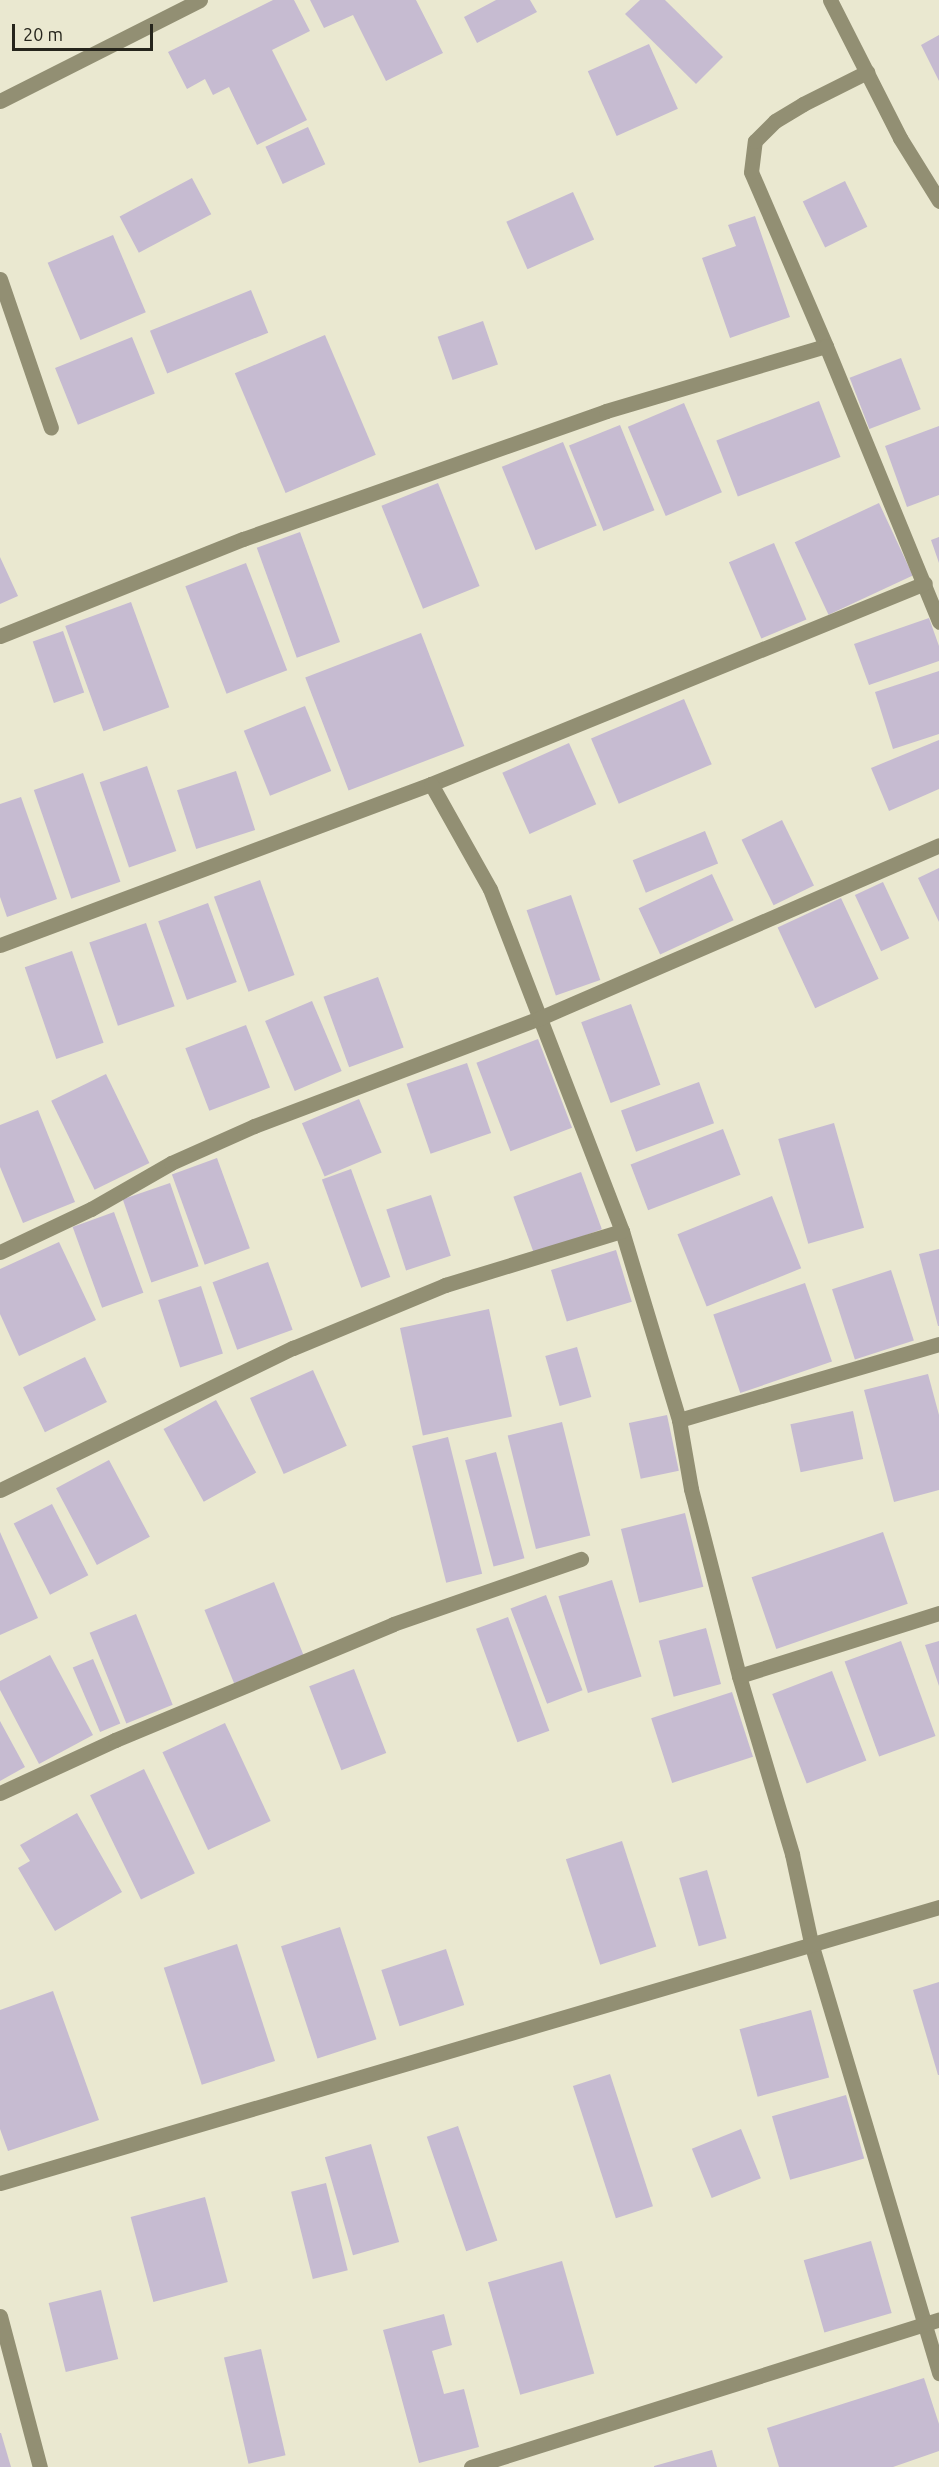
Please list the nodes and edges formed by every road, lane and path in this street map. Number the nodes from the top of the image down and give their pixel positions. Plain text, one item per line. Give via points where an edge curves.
1 (200, 0) edge
2 (830, 0) edge
3 (867, 72) junction
4 (0, 101) edge
5 (939, 201) edge
6 (0, 279) edge
7 (826, 346) junction
8 (51, 428) dead end
9 (925, 583) junction
10 (939, 622) edge
11 (0, 636) edge
12 (431, 783) junction
13 (939, 845) edge
14 (0, 945) edge
15 (540, 1018) junction
16 (621, 1231) junction
17 (0, 1252) edge
18 (939, 1344) edge
19 (679, 1420) junction
20 (0, 1490) edge
21 (581, 1559) dead end
22 (939, 1613) edge
23 (739, 1676) junction
24 (0, 1793) edge
25 (939, 1907) edge
26 (811, 1943) junction
27 (0, 2183) edge
28 (0, 2316) edge
29 (932, 2321) edge
30 (939, 2373) edge
31 (40, 2467) edge
32 (471, 2467) edge

1 - 4 street
2 - 3 street
3 - 5 street via 900,138
3 - 7 street via 775,121 756,141 752,172
6 - 8 street
7 - 9 street
7 - 11 street via 595,415 243,539
9 - 10 street
9 - 12 street
12 - 14 street
12 - 15 street via 490,889
13 - 15 street
15 - 16 street
15 - 17 street via 254,1126 171,1163 91,1209
16 - 19 street
16 - 20 street via 445,1285 292,1348
18 - 19 street
19 - 23 street via 691,1489
21 - 24 street via 393,1624 135,1731
22 - 23 street
23 - 26 street via 792,1854
25 - 26 street
26 - 27 street
26 - 29 street
28 - 31 street
29 - 30 street
29 - 32 street

